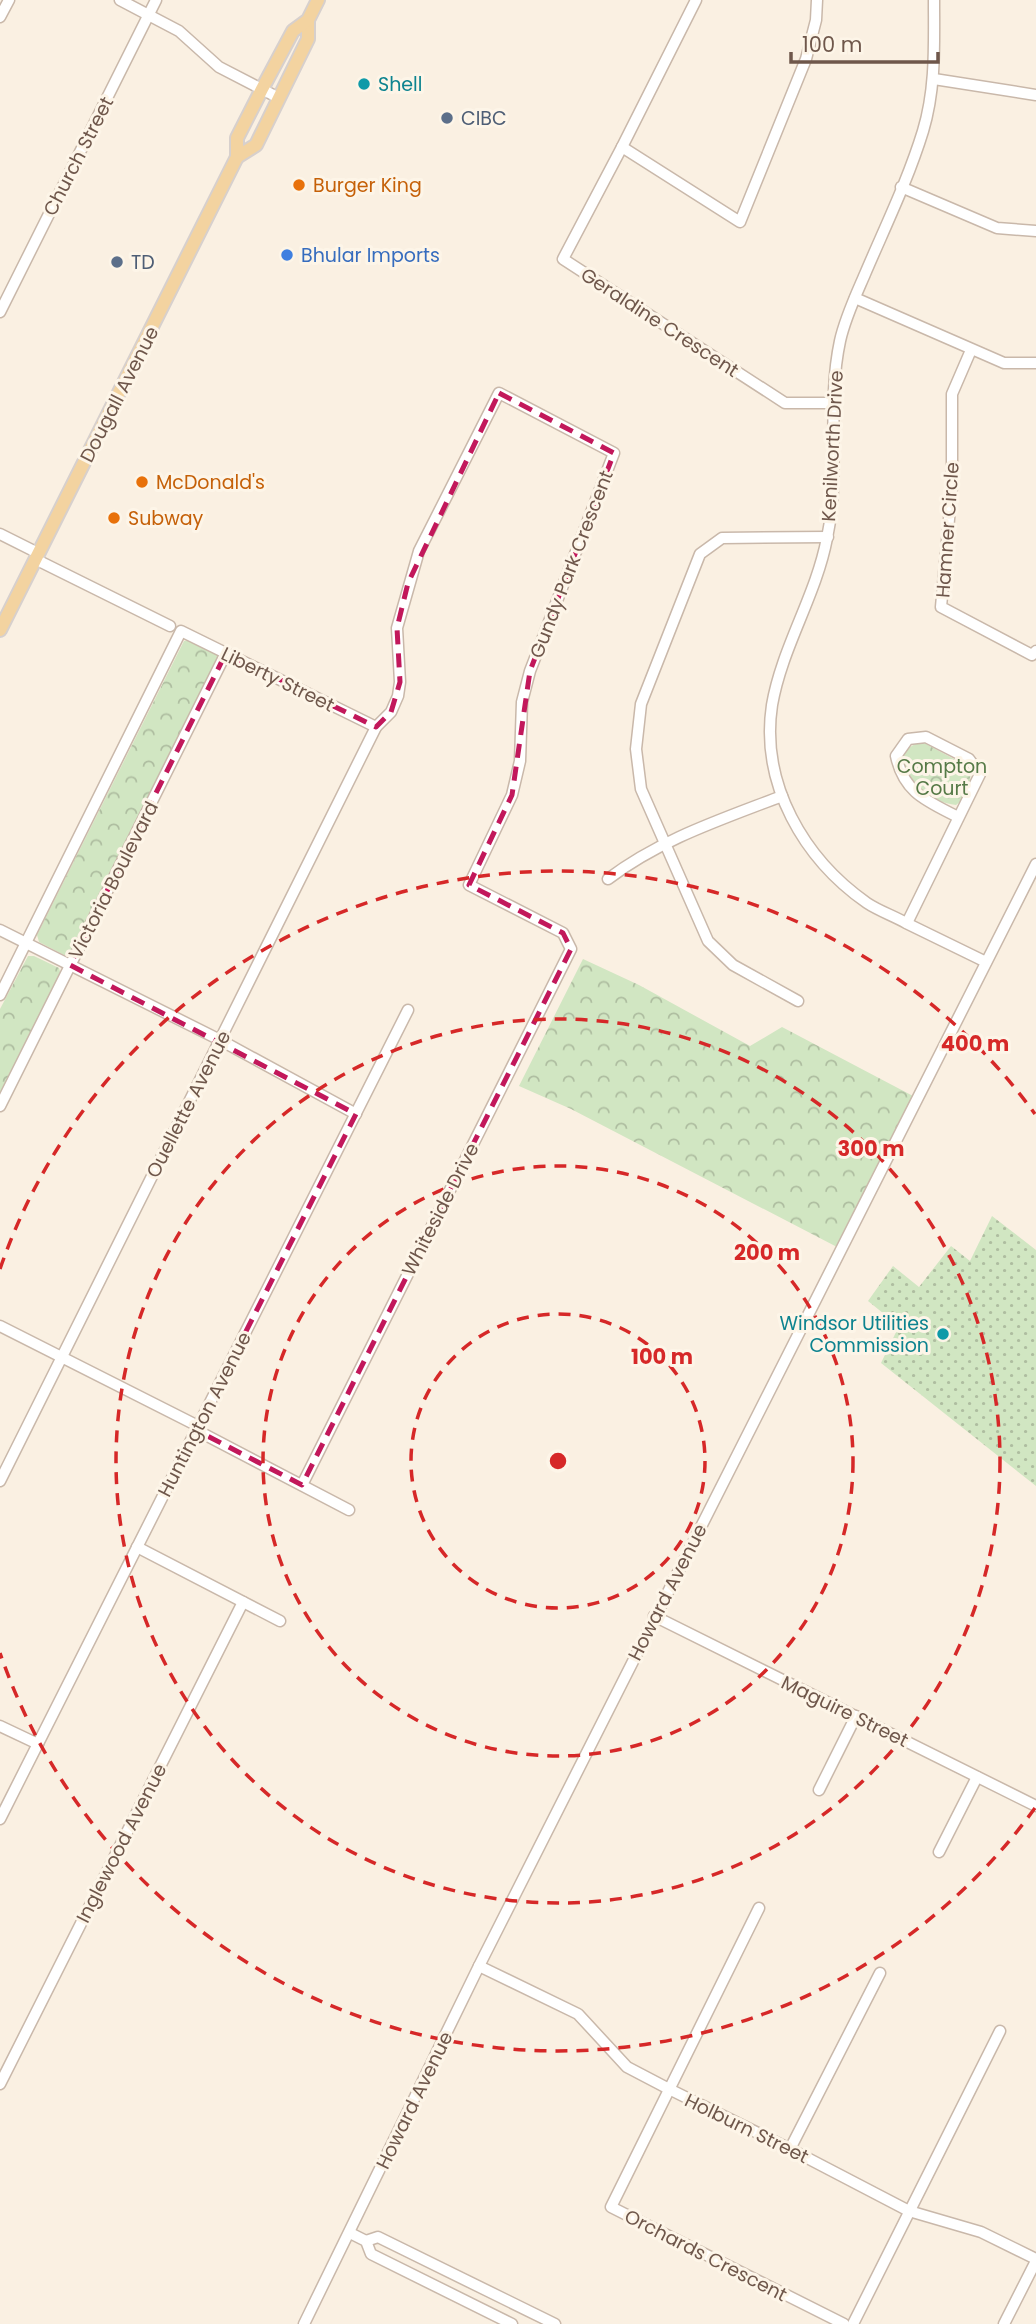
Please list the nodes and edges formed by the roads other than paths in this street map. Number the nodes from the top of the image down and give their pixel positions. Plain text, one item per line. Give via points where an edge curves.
1 (9, 0) edge
2 (120, 0) edge
3 (156, 0) edge
4 (318, 0) edge
5 (696, 0) edge
6 (817, 0) edge
7 (934, 0) edge
8 (148, 14) junction
9 (0, 17) edge
10 (308, 20) junction
11 (934, 79) junction
12 (262, 89) junction
13 (1036, 95) edge
14 (279, 98) junction
15 (622, 148) junction
16 (237, 157) junction
17 (901, 187) junction
18 (1036, 231) edge
19 (855, 298) junction
20 (0, 312) edge
21 (971, 349) junction
22 (1036, 363) edge
23 (833, 403) junction
24 (0, 534) edge
25 (828, 537) junction
26 (37, 556) junction
27 (170, 626) dead end
28 (0, 630) edge
29 (1036, 651) edge
30 (226, 653) junction
31 (376, 727) junction
32 (782, 796) junction
33 (958, 817) junction
34 (664, 843) junction
35 (1036, 864) edge
36 (608, 879) dead end
37 (907, 923) junction
38 (0, 930) edge
39 (564, 933) joint
40 (26, 943) junction
41 (985, 962) junction
42 (71, 965) junction
43 (0, 995) edge
44 (798, 1001) dead end
45 (408, 1010) dead end
46 (220, 1040) junction
47 (0, 1107) edge
48 (356, 1114) junction
49 (0, 1326) edge
50 (62, 1356) junction
51 (197, 1428) junction
52 (0, 1481) edge
53 (302, 1485) junction
54 (349, 1510) dead end
55 (137, 1547) junction
56 (243, 1602) junction
57 (654, 1616) junction
58 (280, 1621) dead end
59 (856, 1716) junction
60 (0, 1726) edge
61 (37, 1744) junction
62 (977, 1777) junction
63 (819, 1790) dead end
64 (1036, 1806) edge
65 (0, 1819) edge
66 (939, 1852) dead end
67 (759, 1908) dead end
68 (479, 1966) junction
69 (880, 1973) dead end
70 (1000, 2031) dead end
71 (0, 2084) edge
72 (669, 2089) junction
73 (790, 2148) junction
74 (909, 2211) junction
75 (350, 2233) junction
76 (366, 2241) junction
77 (1036, 2260) edge
78 (304, 2324) edge
79 (512, 2324) edge
80 (555, 2324) edge
81 (844, 2324) edge
82 (853, 2324) edge
83 (1004, 2324) edge

1 - 9 street
2 - 8 street
3 - 8 street, Church Street
4 - 10 main road, Dougall Avenue
5 - 15 street, Geraldine Crescent
6 - 15 street via 806,59 740,222
7 - 11 street, Kenilworth Drive
8 - 12 street via 179,31 219,66
8 - 20 street, Church Street
10 - 12 main road, Dougall Avenue via 293,31
10 - 14 main road, Dougall Avenue via 308,38
11 - 13 street
11 - 17 street, Kenilworth Drive via 923,131
12 - 14 street
12 - 16 main road, Dougall Avenue via 237,138
14 - 16 main road, Dougall Avenue via 256,145
15 - 23 street, Geraldine Crescent via 562,259 785,402
16 - 26 main road, Dougall Avenue
17 - 18 street via 997,228
17 - 19 street, Kenilworth Drive
19 - 21 street
19 - 23 street, Kenilworth Drive via 841,338
21 - 22 street via 1004,363
21 - 29 street, Hamner Circle via 952,394 951,486 941,607 1032,654
23 - 25 street, Kenilworth Drive via 835,479
24 - 26 street
25 - 32 street, Kenilworth Drive via 772,706 771,756
25 - 34 street via 722,538 700,554 641,704 636,749 641,789
26 - 27 street
26 - 28 main road, Dougall Avenue
30 - 31 street, Liberty Street
30 - 40 street, Liberty Street via 181,631
30 - 42 street, Victoria Boulevard
31 - 39 street, Gundy Park Crescent via 391,712 398,696 397,628 419,551 499,393 614,453 530,671 512,795 469,885
31 - 46 street, Ouellette Avenue
32 - 34 street
32 - 37 street, Kenilworth Drive via 810,849 843,885
33 - 33 street via 980,774 969,759 926,737 908,739 896,756 900,776 923,799
33 - 37 street
34 - 36 street
34 - 44 street via 708,941 733,965
35 - 41 street, Howard Avenue
37 - 41 street, Kenilworth Drive
38 - 40 street
39 - 53 street, Whiteside Drive via 571,949
40 - 42 street
40 - 43 street
41 - 57 street, Howard Avenue
42 - 46 street
42 - 47 street, Victoria Boulevard
45 - 48 street, Huntington Avenue
46 - 48 street
46 - 50 street, Ouellette Avenue
48 - 51 street, Huntington Avenue
49 - 50 street
50 - 51 street
50 - 52 street, Ouellette Avenue
51 - 53 street
51 - 55 street, Huntington Avenue
53 - 54 street
55 - 56 street
55 - 61 street, Huntington Avenue
56 - 58 street
56 - 71 street, Inglewood Avenue
57 - 59 street, Maguire Street
57 - 68 street, Howard Avenue
59 - 62 street, Maguire Street
59 - 63 street
60 - 61 street
61 - 65 street, Huntington Avenue
62 - 64 street, Maguire Street
62 - 66 street
67 - 72 street
68 - 72 street, Holburn Street via 578,2014 627,2067
68 - 75 street, Howard Avenue
69 - 73 street
70 - 74 street
72 - 73 street, Holburn Street
72 - 81 street, Orchards Crescent via 611,2207
73 - 74 street, Holburn Street
74 - 77 street, Holburn Street via 981,2232
74 - 82 street
75 - 76 street
75 - 78 street, Howard Avenue
76 - 79 street via 371,2254
76 - 80 street via 378,2237
77 - 83 street

